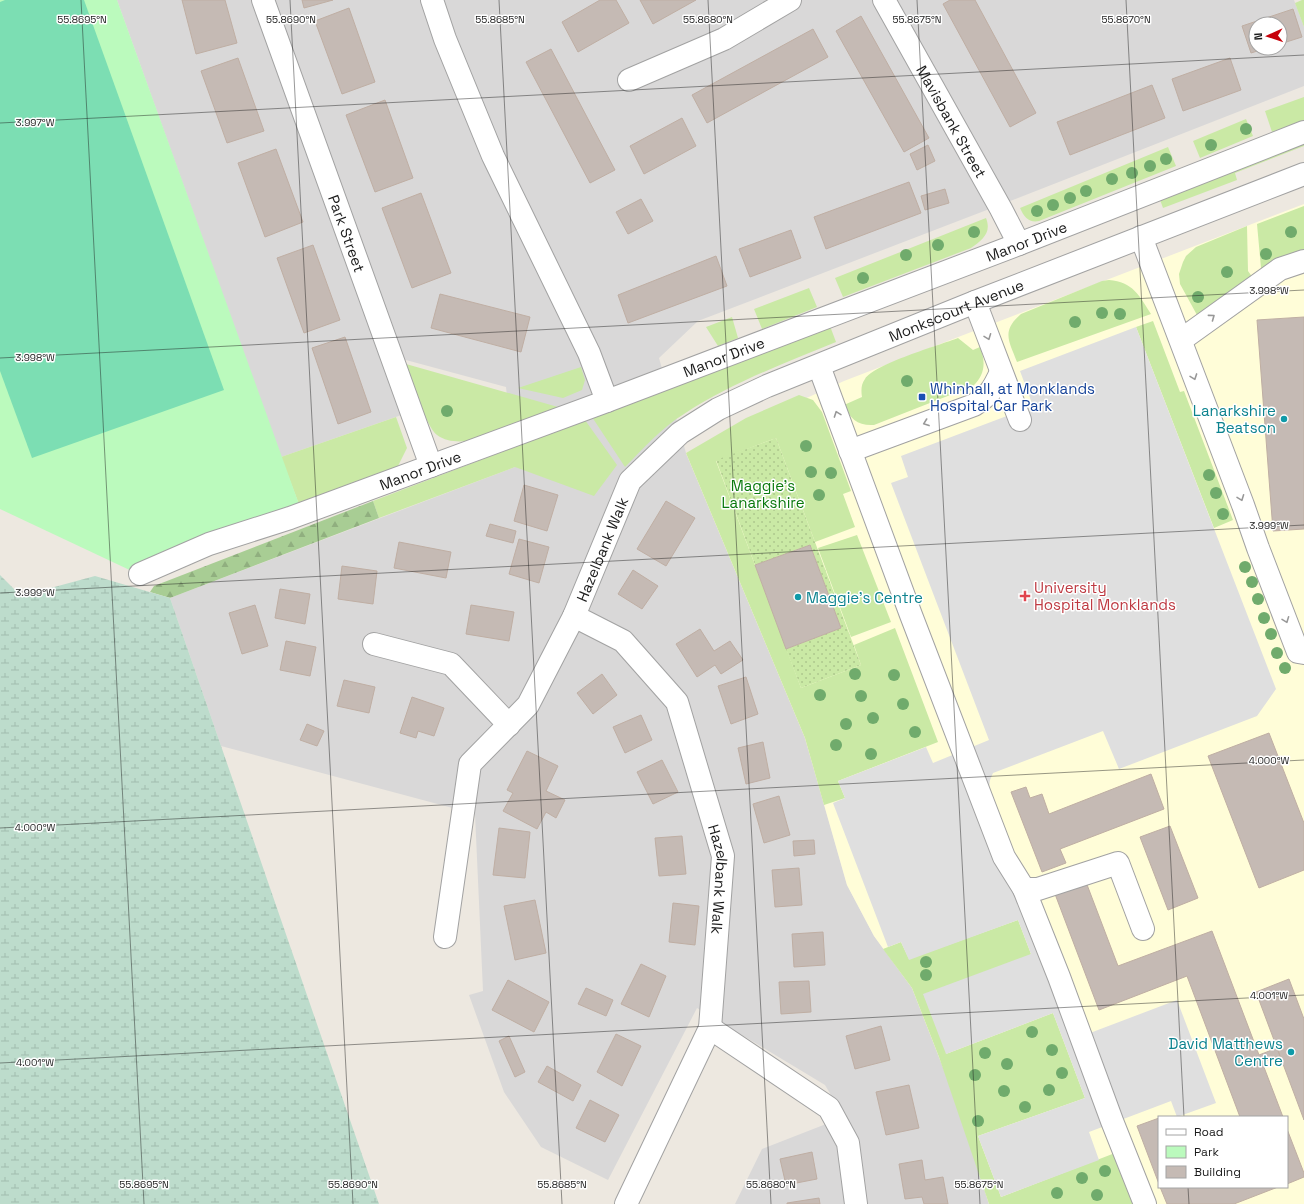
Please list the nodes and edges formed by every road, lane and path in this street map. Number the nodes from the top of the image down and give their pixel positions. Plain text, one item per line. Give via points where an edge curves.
1 (263, 0) edge
2 (432, 0) edge
3 (790, 0) edge
4 (884, 0) edge
5 (629, 80) dead end
6 (1304, 132) edge
7 (1304, 174) edge
8 (1141, 237) junction
9 (1019, 244) junction
10 (1304, 261) edge
11 (975, 302) junction
12 (1181, 340) junction
13 (819, 366) junction
14 (1001, 372) junction
15 (607, 401) junction
16 (1020, 420) dead end
17 (850, 451) junction
18 (431, 466) junction
19 (630, 481) joint
20 (140, 574) dead end
21 (574, 616) junction
22 (374, 644) dead end
23 (1302, 657) edge
24 (509, 725) junction
25 (1024, 889) junction
26 (1143, 929) dead end
27 (445, 937) dead end
28 (710, 1028) junction
29 (626, 1204) edge
30 (856, 1204) edge
31 (1145, 1204) edge

1 - 18 street, Park Street
2 - 15 street via 493,156 589,353
3 - 5 street via 724,39
4 - 9 street, Mavisbank Street
6 - 9 street, Manor Drive
7 - 8 street, Monkscourt Avenue
8 - 11 street, Monkscourt Avenue
8 - 12 street
9 - 15 street, Manor Drive
12 -> 10 street via 1280,269
11 - 13 street, Monkscourt Avenue
11 -> 14 street
12 -> 23 street
17 -> 13 street
13 - 19 street, Monkscourt Avenue via 718,409 680,433
14 - 16 street
14 -> 17 street via 986,398 974,405
15 - 18 street, Manor Drive
17 - 25 street via 1004,857
18 - 20 street, Manor Drive via 290,518 209,544
19 - 21 street, Hazelbank Walk
21 - 24 street, Hazelbank Walk via 528,705
21 - 28 street, Hazelbank Walk via 623,641 678,702 723,856
22 - 24 street via 451,664
24 - 27 street, Hazelbank Walk via 470,764
25 - 26 street via 1038,889 1118,863
25 - 31 street
28 - 29 street, Hazelbank Walk
28 - 30 street via 829,1108 848,1143

